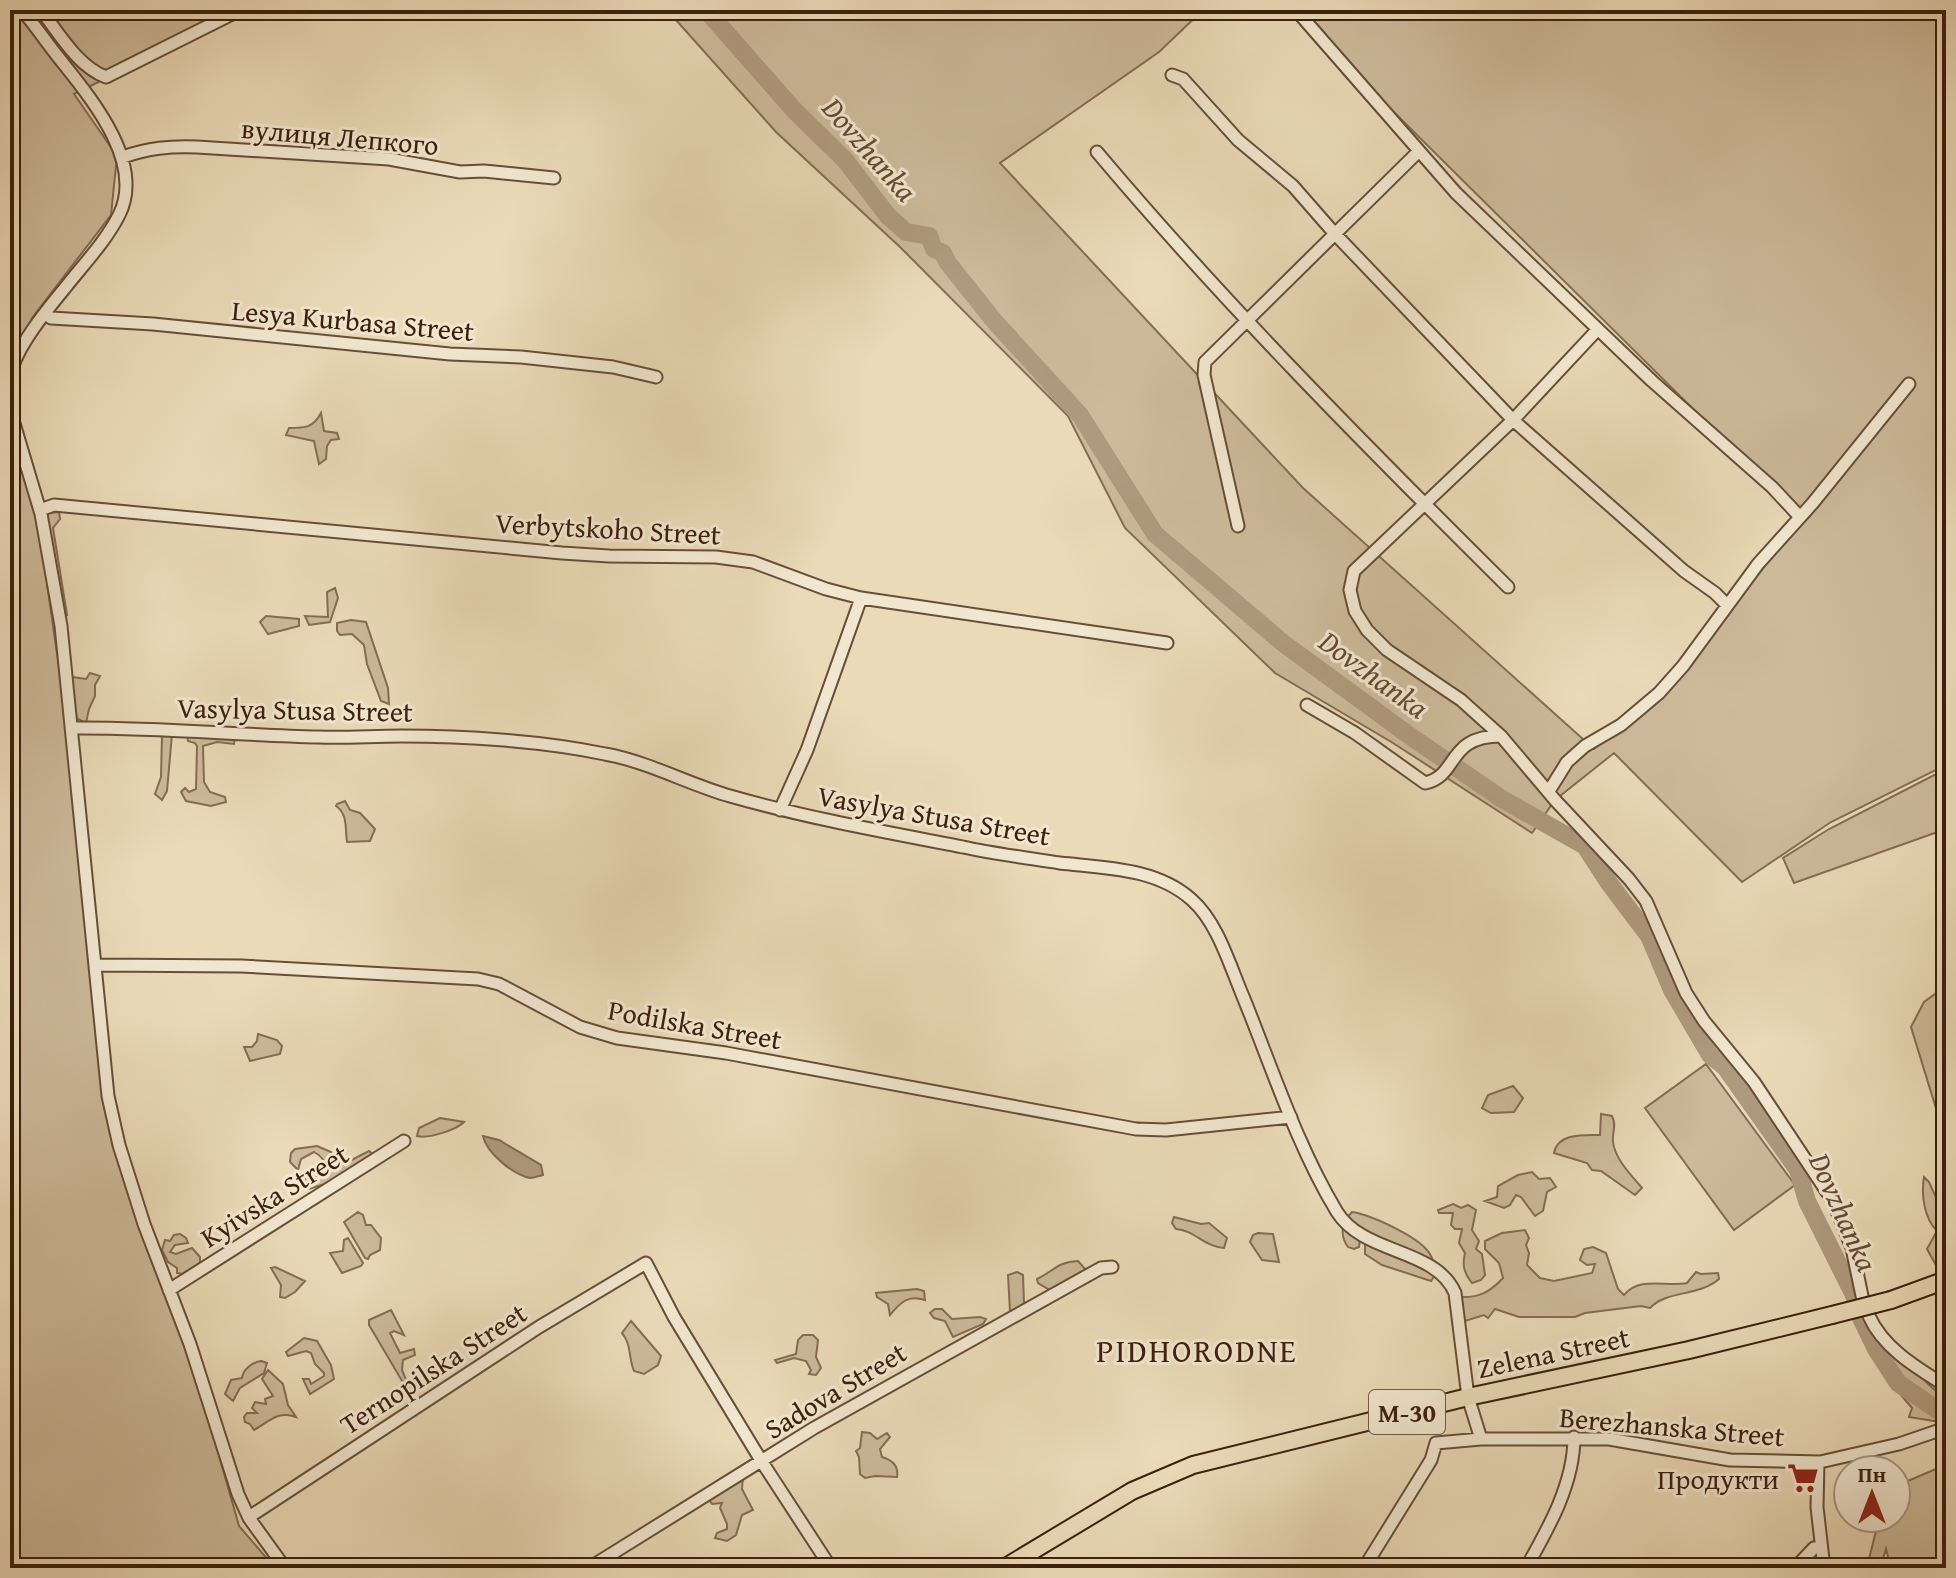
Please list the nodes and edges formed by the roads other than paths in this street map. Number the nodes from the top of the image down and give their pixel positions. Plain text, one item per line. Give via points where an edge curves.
1 (41, 10) edge
2 (240, 10) edge
3 (1296, 10) edge
4 (26, 15) edge
5 (1172, 75) dead end
6 (1419, 151) junction
7 (1097, 152) dead end
8 (123, 157) junction
9 (554, 178) dead end
10 (1335, 234) junction
11 (45, 313) junction
12 (1248, 320) junction
13 (1598, 329) junction
14 (10, 375) edge
15 (656, 377) dead end
16 (1909, 384) dead end
17 (10, 410) edge
18 (1513, 420) junction
19 (1424, 504) junction
20 (40, 510) junction
21 (1800, 517) junction
22 (1238, 526) dead end
23 (1508, 587) dead end
24 (861, 598) junction
25 (1727, 605) junction
26 (1167, 643) dead end
27 (1307, 705) dead end
28 (72, 728) junction
29 (1501, 736) junction
30 (1549, 791) junction
31 (780, 810) junction
32 (97, 965) junction
33 (1291, 1117) junction
34 (404, 1141) dead end
35 (1112, 1267) dead end
36 (1946, 1280) edge
37 (169, 1290) junction
38 (1862, 1296) dead end
39 (1869, 1316) dead end
40 (1946, 1386) edge
41 (1468, 1397) junction
42 (1946, 1428) edge
43 (1574, 1437) junction
44 (1481, 1439) junction
45 (762, 1462) junction
46 (1818, 1462) junction
47 (249, 1517) junction
48 (1820, 1547) junction
49 (285, 1568) edge
50 (589, 1568) edge
51 (831, 1568) edge
52 (1004, 1568) edge
53 (1364, 1568) edge
54 (1526, 1568) edge
55 (1795, 1568) edge
56 (1824, 1568) edge

1 - 2 street via 69,47 106,77
1 - 4 street
3 - 6 street
4 - 8 street via 82,86
5 - 10 street via 1183,79 1238,140 1293,186
6 - 10 street
6 - 13 street
7 - 12 street
8 - 9 street, вулиця Лепкого via 165,146 197,147 389,159 460,172
8 - 11 street via 121,213
10 - 12 street
10 - 18 street
11 - 14 street
11 - 15 street, Lesya Kurbasa Street via 51,318 521,357
12 - 19 street
12 - 22 street via 1210,354 1204,375
13 - 18 street
13 - 21 street
16 - 21 street
17 - 20 street
18 - 19 street
18 - 25 street
19 - 23 street
19 - 29 street via 1354,571 1350,590 1355,611 1387,650 1461,700
20 - 24 street, Verbytskoho Street via 54,505 578,554 716,557 753,562
20 - 28 street
21 - 25 street
24 - 26 street, Verbytskoho Street
24 - 31 street
25 - 30 street via 1659,693 1567,762
27 - 29 street via 1425,783 1439,778 1454,754 1470,742
28 - 31 street, Vasylya Stusa Street via 484,739 606,754
28 - 32 street
29 - 30 street
30 - 38 street via 1646,901 1692,1003 1809,1162 1852,1248
31 - 33 street, Vasylya Stusa Street via 968,849 1139,873 1169,882 1195,902 1214,930
32 - 33 street, Podilska Street via 241,966 478,979 499,984 580,1027 617,1038 726,1053 1136,1129
32 - 37 street via 108,1096 119,1145
33 - 41 street, Vasylya Stusa Street via 1321,1183 1356,1234 1435,1269 1450,1282
34 - 37 street, Kyivska Street
35 - 45 street, Sadova Street via 1101,1268 912,1372
36 - 41 highway, Zelena Street / М-30, bridge via 1832,1315
37 - 47 street
39 - 40 street via 1886,1342
41 - 44 street
41 - 52 highway, Zelena Street / М-30 via 1193,1465 1132,1491
42 - 46 street, Berezhanska Street
43 - 44 street, Berezhanska Street
43 - 46 street, Berezhanska Street via 1730,1460
43 - 54 street via 1564,1487
44 - 53 street, Berezhanska Street via 1436,1443 1431,1460
45 - 47 street, Ternopilska Street via 646,1263
45 - 50 street, Sadova Street
45 - 51 street
46 - 48 street
47 - 49 street
48 - 55 street
48 - 56 street

